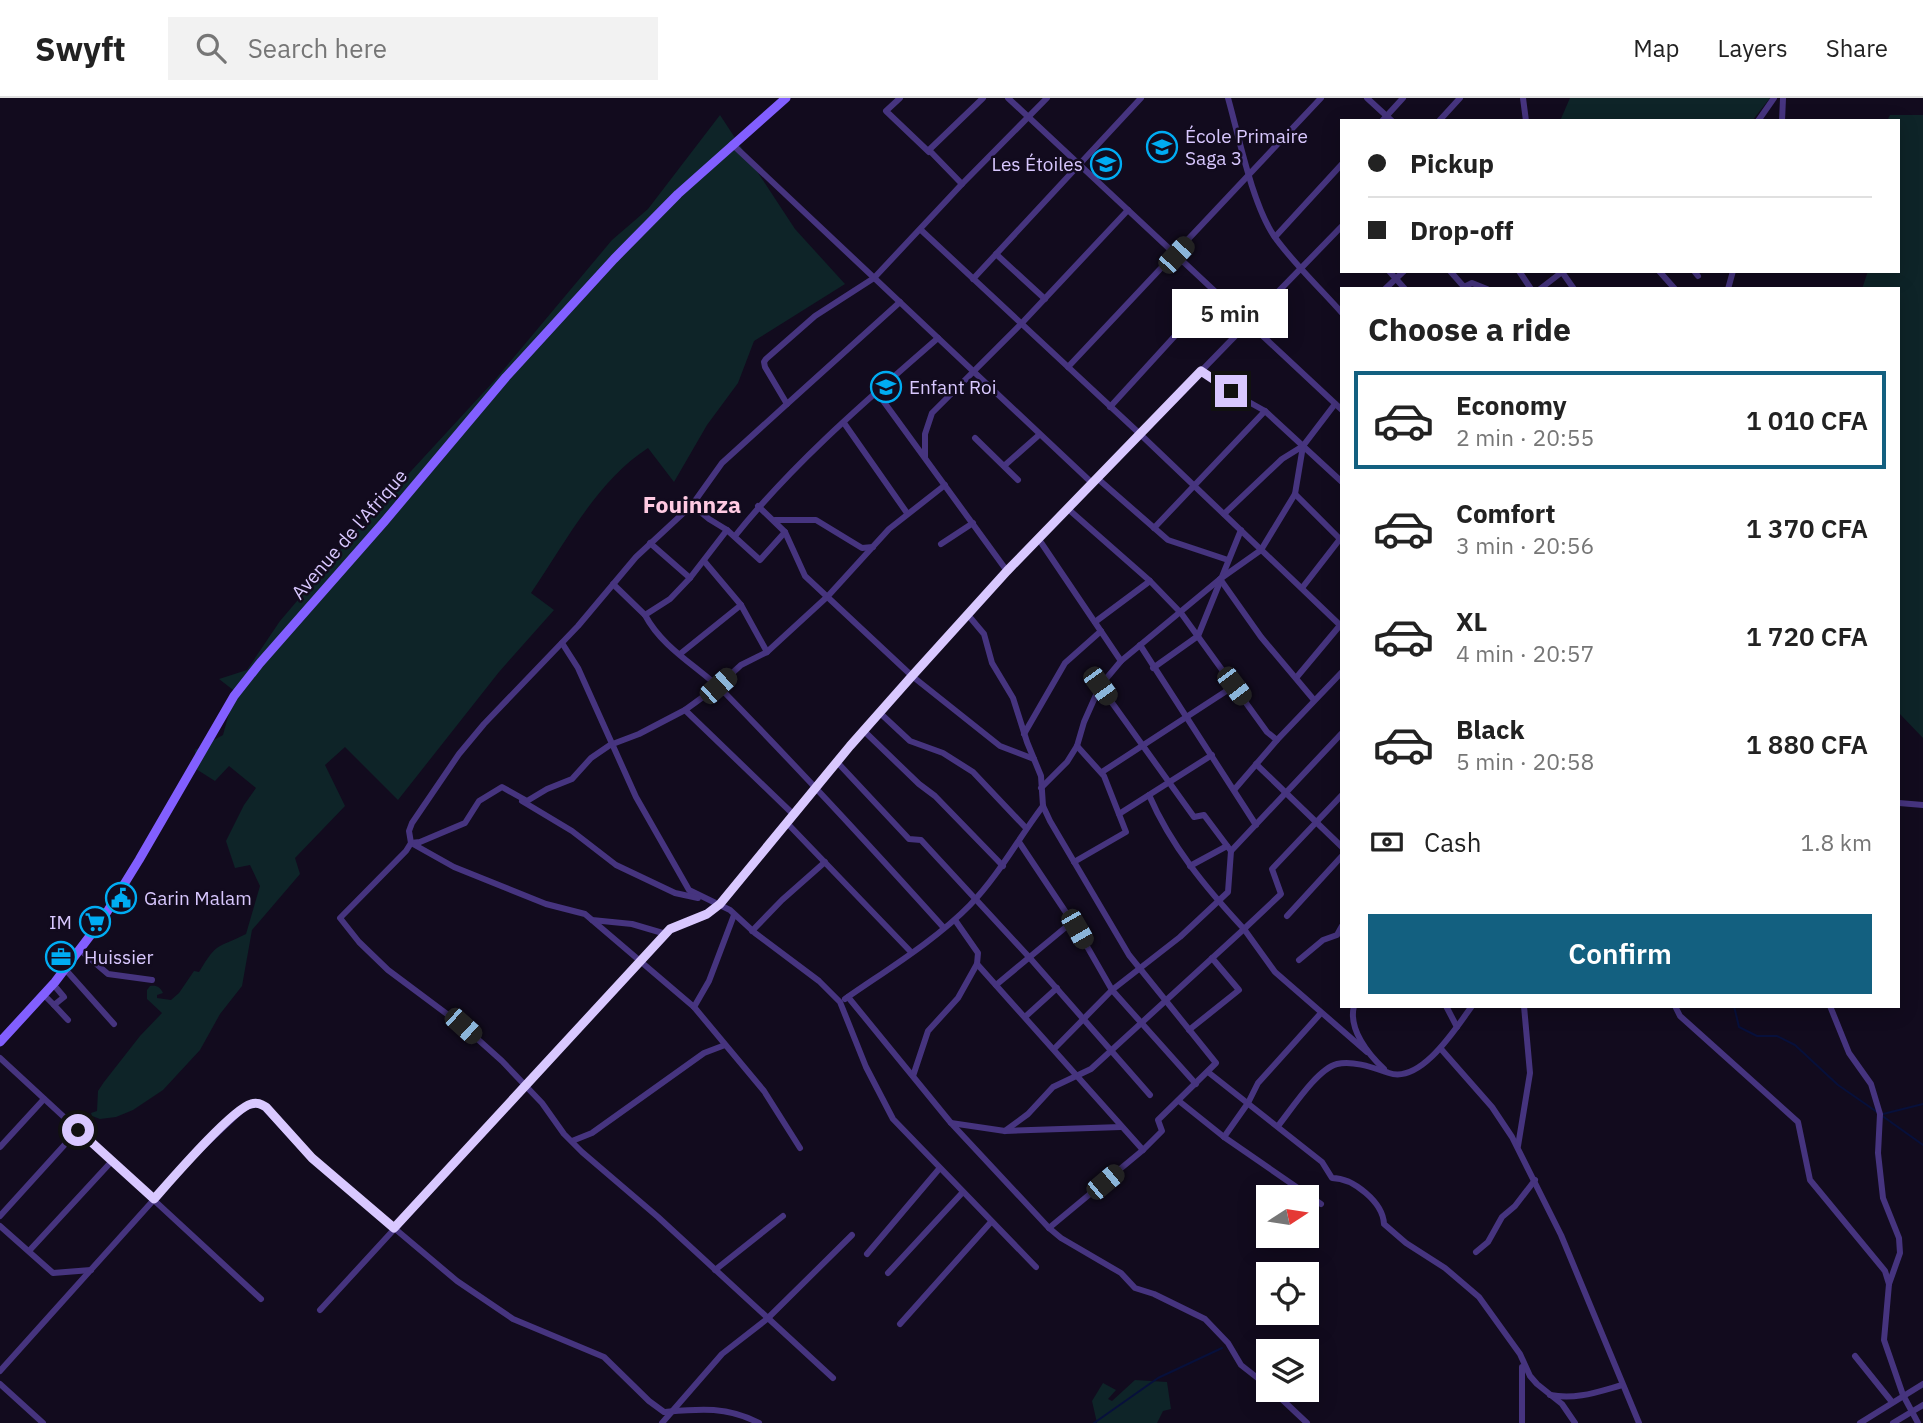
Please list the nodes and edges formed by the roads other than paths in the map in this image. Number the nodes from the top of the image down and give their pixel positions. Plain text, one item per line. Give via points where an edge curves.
1 (786, 98) edge
2 (900, 98) edge
3 (983, 98) edge
4 (1008, 98) edge
5 (1047, 98) edge
6 (1141, 98) edge
7 (1228, 98) edge
8 (1321, 98) edge
9 (1367, 98) edge
10 (1403, 98) edge
11 (1460, 98) edge
12 (1523, 98) edge
13 (1774, 98) edge
14 (1783, 98) edge
15 (1029, 118) junction
16 (1387, 119) edge
17 (1442, 119) edge
18 (1527, 119) edge
19 (1759, 119) edge
20 (1782, 119) edge
21 (732, 144) junction
22 (929, 152) junction
23 (1079, 165) junction
24 (1340, 166) edge
25 (1250, 175) junction
26 (962, 184) junction
27 (1128, 211) junction
28 (1340, 228) edge
29 (921, 230) junction
30 (1275, 237) junction
31 (996, 254) junction
32 (1176, 255) junction
33 (1302, 268) junction
34 (1391, 273) edge
35 (1402, 273) edge
36 (1452, 273) edge
37 (1561, 273) edge
38 (1661, 273) edge
39 (874, 278) junction
40 (973, 279) junction
41 (1396, 279) junction
42 (1387, 287) edge
43 (1403, 287) edge
44 (1463, 287) edge
45 (1465, 287) edge
46 (1483, 287) edge
47 (1543, 287) edge
48 (1673, 287) edge
49 (1215, 292) junction
50 (1045, 299) junction
51 (900, 302) junction
52 (1340, 311) edge
53 (1248, 323) junction
54 (1021, 324) junction
55 (938, 338) junction
56 (1068, 367) junction
57 (974, 370) junction
58 (1201, 371) junction
59 (876, 391) junction
60 (787, 404) junction
61 (1335, 404) junction
62 (1110, 407) junction
63 (1340, 408) edge
64 (1265, 411) junction
65 (844, 423) junction
66 (1140, 434) junction
67 (1039, 435) junction
68 (975, 438) dead end
69 (1303, 446) junction
70 (925, 457) junction
71 (1004, 466) junction
72 (1018, 480) dead end
73 (1095, 480) junction
74 (1340, 480) edge
75 (945, 485) junction
76 (1194, 486) junction
77 (1295, 494) junction
78 (692, 505) junction
79 (758, 506) junction
80 (1068, 508) junction
81 (908, 513) junction
82 (1224, 514) junction
83 (775, 520) junction
84 (972, 523) junction
85 (1154, 528) junction
86 (727, 530) junction
87 (1241, 530) junction
88 (785, 532) junction
89 (735, 536) junction
90 (1038, 538) junction
91 (650, 543) junction
92 (941, 544) dead end
93 (873, 547) junction
94 (1261, 550) junction
95 (1228, 560) junction
96 (704, 561) junction
97 (1007, 571) junction
98 (690, 578) junction
99 (1220, 579) junction
100 (1150, 581) junction
101 (613, 584) junction
102 (1302, 588) junction
103 (828, 596) junction
104 (741, 605) junction
105 (1181, 613) junction
106 (645, 615) junction
107 (968, 615) junction
108 (1095, 622) junction
109 (1340, 623) edge
110 (1340, 627) edge
111 (1101, 631) junction
112 (1198, 636) junction
113 (562, 643) junction
114 (1140, 645) junction
115 (767, 652) junction
116 (680, 654) junction
117 (1121, 661) junction
118 (1153, 668) junction
119 (1340, 674) edge
120 (912, 676) junction
121 (1296, 678) junction
122 (718, 686) junction
123 (1100, 686) junction
124 (1234, 686) junction
125 (1314, 700) junction
126 (685, 710) junction
127 (880, 713) junction
128 (1187, 718) junction
129 (863, 730) junction
130 (1024, 734) junction
131 (1340, 735) edge
132 (1277, 740) junction
133 (610, 745) junction
134 (1077, 746) junction
135 (1144, 747) junction
136 (1212, 755) junction
137 (1034, 759) junction
138 (837, 762) junction
139 (1256, 764) junction
140 (1102, 772) junction
141 (1169, 782) junction
142 (817, 787) junction
143 (1040, 790) junction
144 (1234, 790) junction
145 (1286, 793) junction
146 (1149, 795) junction
147 (1340, 797) edge
148 (518, 798) junction
149 (1900, 803) edge
150 (1923, 805) edge
151 (1043, 806) junction
152 (1119, 814) junction
153 (794, 815) junction
154 (787, 823) junction
155 (1317, 823) junction
156 (1256, 825) junction
157 (1026, 828) junction
158 (1019, 842) junction
159 (411, 843) junction
160 (1340, 844) edge
161 (1229, 848) junction
162 (1340, 858) edge
163 (825, 862) junction
164 (1074, 862) junction
165 (1003, 866) junction
166 (1190, 866) junction
167 (975, 898) junction
168 (707, 900) junction
169 (1219, 902) junction
170 (720, 904) junction
171 (734, 915) junction
172 (1287, 916) dead end
173 (592, 920) junction
174 (955, 920) junction
175 (1072, 922) junction
176 (944, 928) junction
177 (1244, 929) junction
178 (1340, 930) edge
179 (752, 931) junction
180 (666, 934) junction
181 (80, 950) junction
182 (911, 951) junction
183 (1029, 957) junction
184 (1212, 958) junction
185 (1299, 960) dead end
186 (642, 962) junction
187 (976, 964) junction
188 (65, 969) junction
189 (1140, 969) junction
190 (152, 980) dead end
191 (53, 984) junction
192 (996, 985) junction
193 (1057, 988) junction
194 (1112, 990) junction
195 (44, 994) junction
196 (848, 997) junction
197 (1166, 1000) junction
198 (840, 1002) junction
199 (54, 1005) junction
200 (694, 1007) junction
201 (1353, 1008) edge
202 (1447, 1008) edge
203 (1471, 1008) edge
204 (1524, 1008) edge
205 (1676, 1008) edge
206 (1831, 1008) edge
207 (1321, 1013) junction
208 (1025, 1017) junction
209 (1083, 1019) junction
210 (68, 1020) dead end
211 (1142, 1023) junction
212 (114, 1024) dead end
213 (1457, 1027) junction
214 (1189, 1030) junction
215 (0, 1042) edge
216 (725, 1045) junction
217 (1054, 1049) junction
218 (1441, 1049) junction
219 (1111, 1051) junction
220 (1367, 1052) junction
221 (0, 1058) edge
222 (1208, 1072) junction
223 (1388, 1072) junction
224 (913, 1076) junction
225 (1076, 1078) junction
226 (1196, 1084) junction
227 (526, 1086) junction
228 (1150, 1096) dead end
229 (44, 1099) junction
230 (1179, 1101) junction
231 (1248, 1103) junction
232 (951, 1122) junction
233 (1278, 1126) junction
234 (1121, 1127) junction
235 (78, 1130) junction
236 (1005, 1131) junction
237 (1224, 1137) junction
238 (572, 1141) junction
239 (0, 1147) edge
240 (800, 1148) dead end
241 (1518, 1148) junction
242 (1143, 1150) junction
243 (112, 1161) junction
244 (939, 1169) junction
245 (1535, 1180) junction
246 (962, 1193) junction
247 (154, 1199) junction
248 (1321, 1204) dead end
249 (0, 1216) edge
250 (783, 1216) dead end
251 (991, 1222) junction
252 (0, 1226) edge
253 (394, 1228) junction
254 (1049, 1228) junction
255 (852, 1236) dead end
256 (29, 1251) junction
257 (1476, 1252) dead end
258 (867, 1255) dead end
259 (1036, 1267) dead end
260 (91, 1270) junction
261 (715, 1270) junction
262 (888, 1273) dead end
263 (1889, 1284) junction
264 (261, 1299) dead end
265 (320, 1310) dead end
266 (767, 1319) junction
267 (901, 1324) dead end
268 (1520, 1354) junction
269 (1855, 1356) dead end
270 (0, 1371) edge
271 (1256, 1377) edge
272 (833, 1378) dead end
273 (0, 1384) edge
274 (1923, 1384) edge
275 (1622, 1385) junction
276 (1549, 1394) junction
277 (1903, 1395) junction
278 (1285, 1402) edge
279 (1892, 1402) junction
280 (1923, 1405) edge
281 (673, 1411) junction
282 (1912, 1412) junction
283 (43, 1423) edge
284 (662, 1423) edge
285 (759, 1423) edge
286 (1307, 1423) edge
287 (1522, 1423) edge
288 (1575, 1423) edge
289 (1639, 1423) edge
290 (1860, 1423) edge
291 (1893, 1423) edge
292 (1918, 1423) edge

1 - 21 main road, Avenue de l'Afrique
2 - 22 street via 886,111
3 - 22 street
4 - 15 street
5 - 15 street
6 - 23 street
7 - 25 street
8 - 25 street
9 - 16 street
10 - 16 street
11 - 17 street
12 - 18 street
13 - 19 street
14 - 20 street
15 - 23 street
15 - 26 street
21 - 39 street
21 - 181 main road, Avenue de l'Afrique via 642,230 506,377 258,665 227,706 139,860
22 - 26 street
23 - 27 street
23 - 31 street
24 - 30 street
25 - 30 street
25 - 32 street
26 - 29 street
27 - 32 street
27 - 50 street
28 - 33 street
29 - 39 street
29 - 40 street
30 - 33 street
31 - 40 street
31 - 50 street
32 - 49 street
32 - 56 street
33 - 52 street
33 - 53 street
34 - 41 street
35 - 41 street
36 - 44 street
37 - 47 street
38 - 48 street
39 - 51 street
39 - 60 street via 815,316 766,359 765,367
40 - 54 street
41 - 42 street
41 - 43 street
45 - 46 street via 1472,282
49 - 53 street
49 - 62 street
50 - 54 street
51 - 55 street
51 - 60 street
53 - 58 street
53 - 61 street
54 - 56 street
54 - 57 street
55 - 57 street
55 - 59 street
56 - 62 street
57 - 67 street
57 - 70 street via 932,413 925,434
58 - 64 street
58 - 66 street
59 - 65 street
59 - 70 street
60 - 78 street via 722,463
61 - 63 street
61 - 69 street
62 - 66 street
64 - 69 street
64 - 76 street
65 - 79 street
65 - 81 street
66 - 73 street
66 - 76 street
67 - 71 street
67 - 73 street
68 - 71 street
69 - 74 street
69 - 77 street
69 - 82 street via 1282,459
70 - 75 street
71 - 72 street
73 - 80 street
73 - 85 street
75 - 81 street
75 - 84 street
76 - 82 street
76 - 85 street
77 - 94 street
77 - 102 street via 1340,539
78 - 86 street
78 - 91 street
79 - 83 street
79 - 89 street
80 - 90 street
80 - 100 street
81 - 93 street
82 - 87 street
83 - 88 street
83 - 93 street via 816,520 862,548
84 - 92 street
84 - 97 street
85 - 95 street via 1168,540
86 - 89 street
86 - 96 street
87 - 94 street
87 - 95 street
88 - 89 street via 760,560
88 - 103 street via 805,576
90 - 97 street
90 - 108 street
91 - 98 street
91 - 101 street
93 - 103 street
94 - 99 street
94 - 102 street
95 - 99 street
96 - 98 street
96 - 104 street
97 - 107 street
98 - 106 street via 670,599
99 - 105 street
99 - 112 street
99 - 121 street
100 - 105 street
100 - 108 street
101 - 106 street
101 - 113 street
102 - 109 street
103 - 115 street
103 - 120 street
104 - 115 street
104 - 116 street
105 - 112 street
105 - 114 street
106 - 116 street via 655,632
107 - 120 street
107 - 130 street via 984,634
108 - 111 street
110 - 121 street
111 - 117 street
111 - 130 street via 1065,663
112 - 118 street
112 - 124 street
113 - 133 street via 578,668
113 - 159 street via 459,754 412,823
114 - 117 street
114 - 118 street
115 - 122 street
116 - 122 street
117 - 123 street
118 - 128 street
119 - 125 street
120 - 127 street
120 - 137 street via 1000,746
121 - 125 street
122 - 126 street
122 - 142 street
123 - 134 street
123 - 135 street
124 - 128 street
124 - 132 street
125 - 132 street
126 - 133 street
126 - 153 street
127 - 129 street
127 - 157 street via 910,741 943,753 973,772
128 - 135 street
128 - 136 street
129 - 138 street
129 - 165 street
130 - 137 street
131 - 145 street
132 - 139 street
133 - 148 street via 567,782 527,801
133 - 168 street via 689,890
134 - 140 street
134 - 143 street
135 - 140 street
135 - 141 street
136 - 141 street
136 - 144 street
137 - 143 street via 1041,776
138 - 142 street
138 - 167 street via 909,839 921,840
139 - 144 street
139 - 145 street
140 - 152 street
141 - 146 street
141 - 161 street via 1194,817 1204,815
142 - 153 street
142 - 176 street
143 - 151 street
144 - 156 street
145 - 155 street
145 - 156 street
146 - 152 street
146 - 166 street
147 - 155 street
148 - 159 street via 502,787 479,801 465,823
148 - 168 street via 627,871 675,893
149 - 150 street
151 - 157 street
151 - 164 street
152 - 164 street via 1126,832
153 - 154 street
154 - 163 street
154 - 170 street
155 - 160 street
155 - 177 street via 1272,869 1281,894
156 - 161 street
157 - 158 street
158 - 165 street
158 - 175 street
159 - 173 street via 454,867
159 - 227 street via 340,918 374,957 463,1026
161 - 166 street
161 - 169 street via 1228,892
162 - 172 street
163 - 179 street
163 - 182 street
164 - 189 street
165 - 167 street
166 - 169 street
167 - 174 street
167 - 183 street
168 - 170 street
169 - 177 street
169 - 189 street
170 - 171 street
170 - 180 street
171 - 179 street
171 - 200 street
173 - 180 street via 632,924
173 - 186 street
174 - 176 street
174 - 187 street via 978,953
175 - 183 street
175 - 194 street
176 - 182 street
177 - 184 street
177 - 207 street via 1275,972
178 - 185 street
179 - 198 street
180 - 186 street
181 - 188 main road, Avenue de l'Afrique
181 - 190 street via 108,974
182 - 196 street
183 - 192 street
183 - 193 street
184 - 197 street
184 - 214 street via 1239,990
186 - 200 street
186 - 227 street
187 - 192 street
187 - 224 street via 958,998 928,1031
188 - 191 main road, Avenue de l'Afrique
188 - 212 street
189 - 194 street
189 - 197 street
191 - 195 main road, Avenue de l'Afrique
191 - 199 street via 64,996
192 - 208 street
193 - 208 street
193 - 209 street
194 - 209 street
194 - 211 street
195 - 199 street
195 - 215 main road, Avenue de l'Afrique
196 - 198 street
196 - 224 street
197 - 211 street
197 - 214 street
198 - 244 street via 893,1119
199 - 210 street
200 - 216 street
201 - 220 street
202 - 213 street
203 - 213 street
204 - 241 street via 1530,1073
205 - 263 street via 1798,1122 1810,1180 1885,1271
206 - 263 street via 1849,1053 1871,1084 1880,1114 1883,1198 1900,1253
207 - 220 street
207 - 231 street via 1258,1083
208 - 217 street
209 - 217 street
209 - 219 street
211 - 219 street
211 - 226 street
213 - 218 street
214 - 222 street via 1216,1063
216 - 238 street via 704,1053 592,1133
216 - 240 street via 764,1091
217 - 225 street
218 - 223 street via 1410,1072
218 - 241 street via 1492,1107
219 - 225 street
219 - 228 street
220 - 223 street
221 - 229 street
222 - 226 street
222 - 231 street
223 - 233 street via 1337,1064 1323,1072
224 - 232 street
225 - 234 street
225 - 236 street via 1053,1087
226 - 230 street
227 - 238 street
227 - 253 street
229 - 235 street
229 - 239 street
230 - 237 street
230 - 242 street via 1158,1120 1162,1131
231 - 233 street
231 - 237 street
232 - 236 street
232 - 254 street
233 - 268 street via 1322,1162 1332,1178 1369,1194 1384,1224 1479,1297
234 - 236 street
234 - 242 street
235 - 243 street
235 - 249 street
237 - 248 street
238 - 261 street
241 - 245 street
242 - 254 street
243 - 247 street
243 - 256 street
244 - 246 street
244 - 258 street
245 - 257 street
245 - 275 street
246 - 251 street
246 - 262 street
247 - 253 street via 240,1111 260,1104 312,1158
247 - 260 street
247 - 264 street
250 - 261 street
251 - 259 street
251 - 267 street
252 - 256 street
253 - 265 street
253 - 281 street via 457,1281 513,1319 604,1357 658,1409
254 - 271 street via 1121,1273 1135,1288 1205,1319
255 - 266 street
256 - 260 street via 53,1273
260 - 270 street
261 - 266 street
263 - 277 street via 1884,1340
266 - 272 street
266 - 281 street via 722,1354
268 - 276 street via 1530,1376
268 - 287 street
269 - 279 street
273 - 283 street
274 - 277 street
275 - 276 street via 1583,1396
275 - 289 street
276 - 288 street
277 - 279 street
277 - 282 street
278 - 286 street
279 - 290 street
280 - 282 street
281 - 284 street
281 - 285 street via 715,1409
282 - 291 street
282 - 292 street

